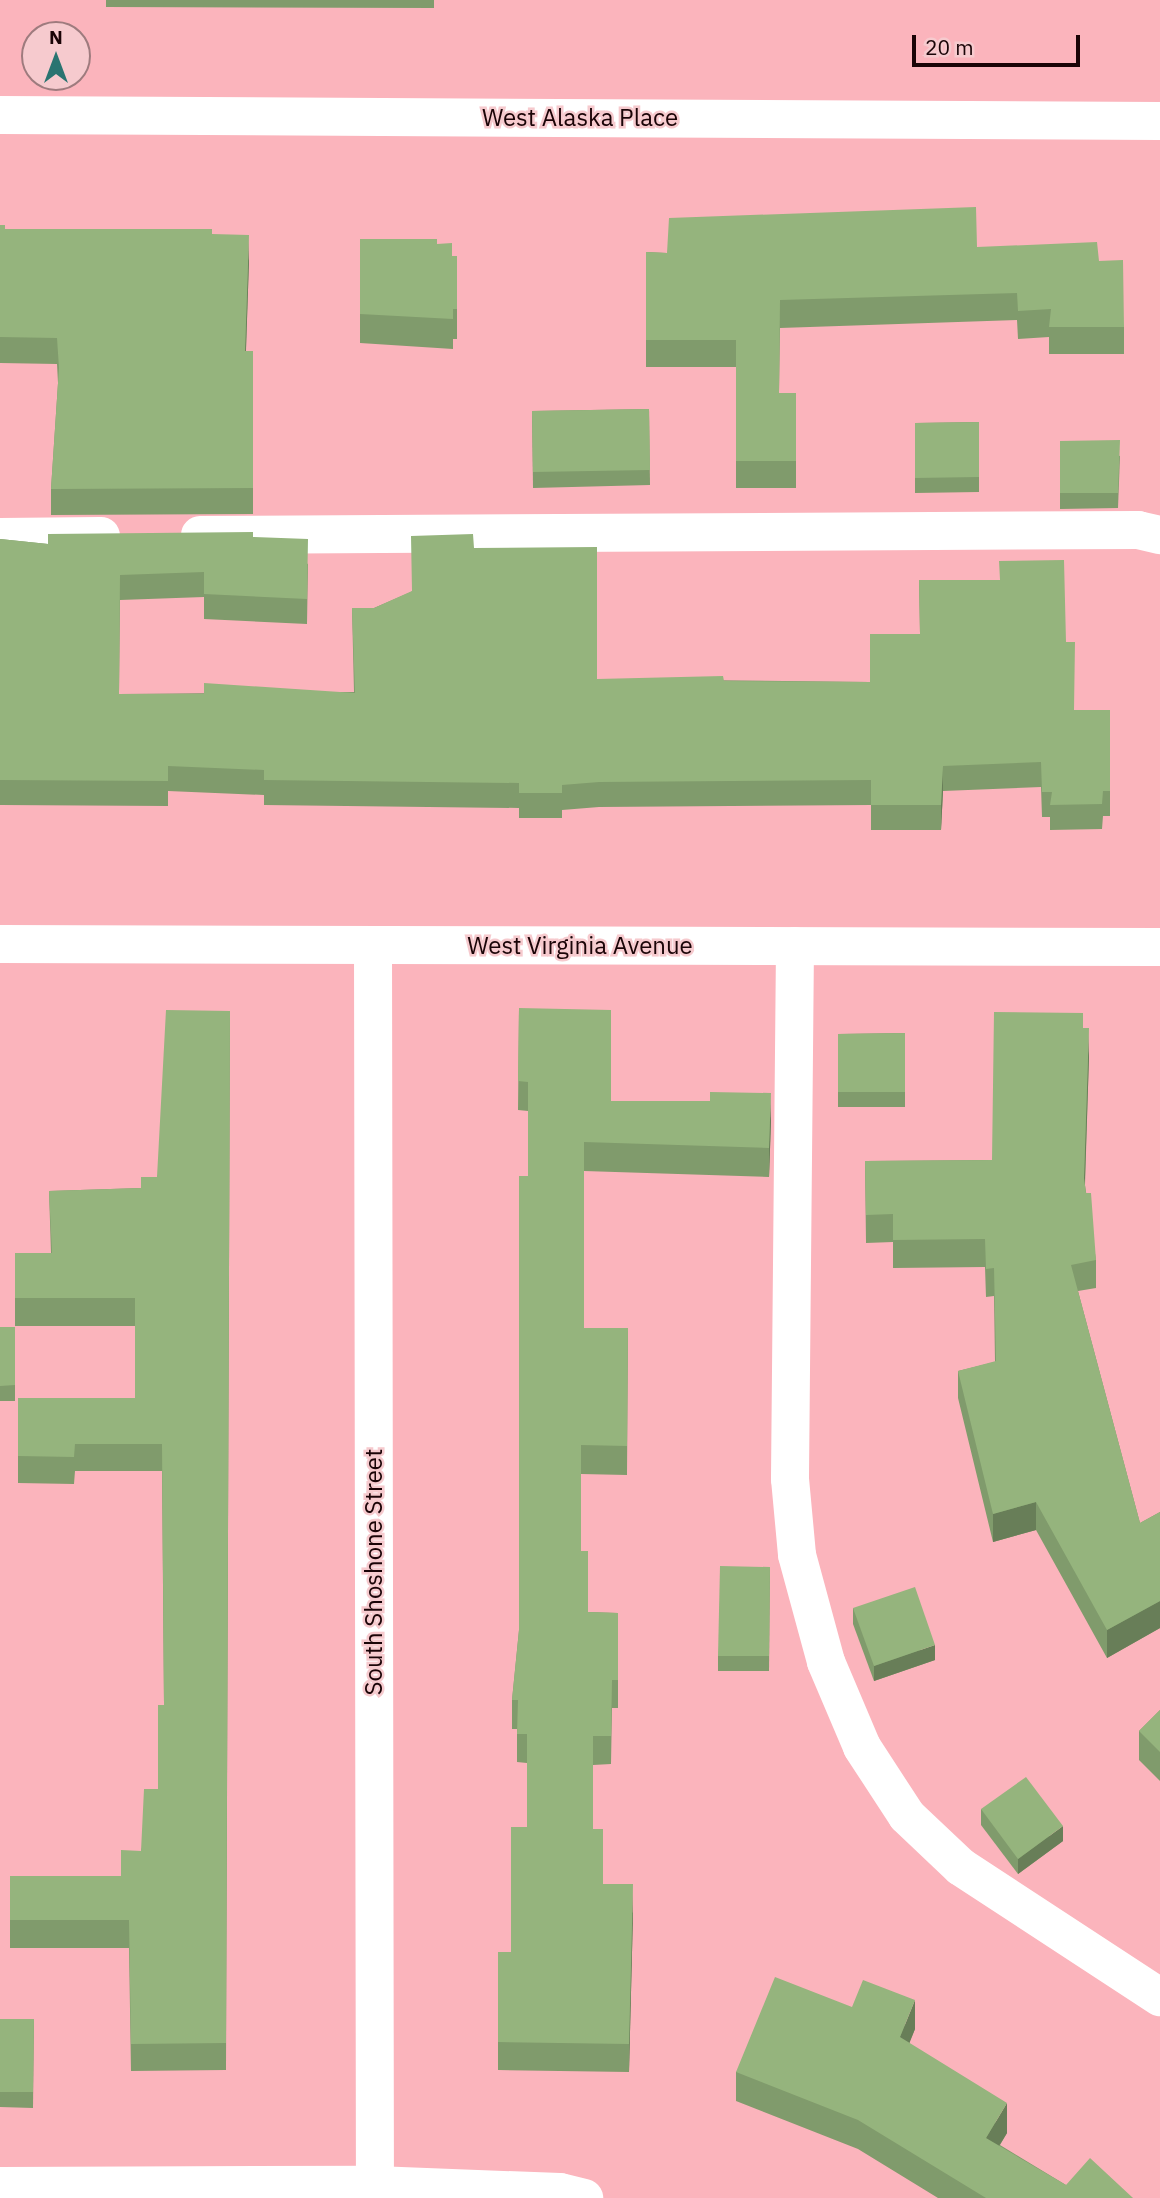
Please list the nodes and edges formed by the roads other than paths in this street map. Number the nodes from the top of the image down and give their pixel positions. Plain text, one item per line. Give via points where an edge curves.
1 (0, 115) edge
2 (1160, 121) edge
3 (1160, 535) edge
4 (0, 537) edge
5 (0, 944) edge
6 (373, 945) junction
7 (795, 946) junction
8 (1160, 947) edge
9 (1160, 1997) edge
10 (0, 2186) edge
11 (375, 2191) edge
12 (584, 2198) edge

1 - 2 street, West Alaska Place
3 - 4 street via 1124,530
5 - 6 street, West Virginia Avenue
6 - 7 street, West Virginia Avenue
6 - 11 street, South Shoshone Street
7 - 8 street, West Virginia Avenue
7 - 9 street via 790,1479 797,1555 826,1662 862,1748 907,1816 961,1867
10 - 11 street
11 - 12 street via 559,2192

